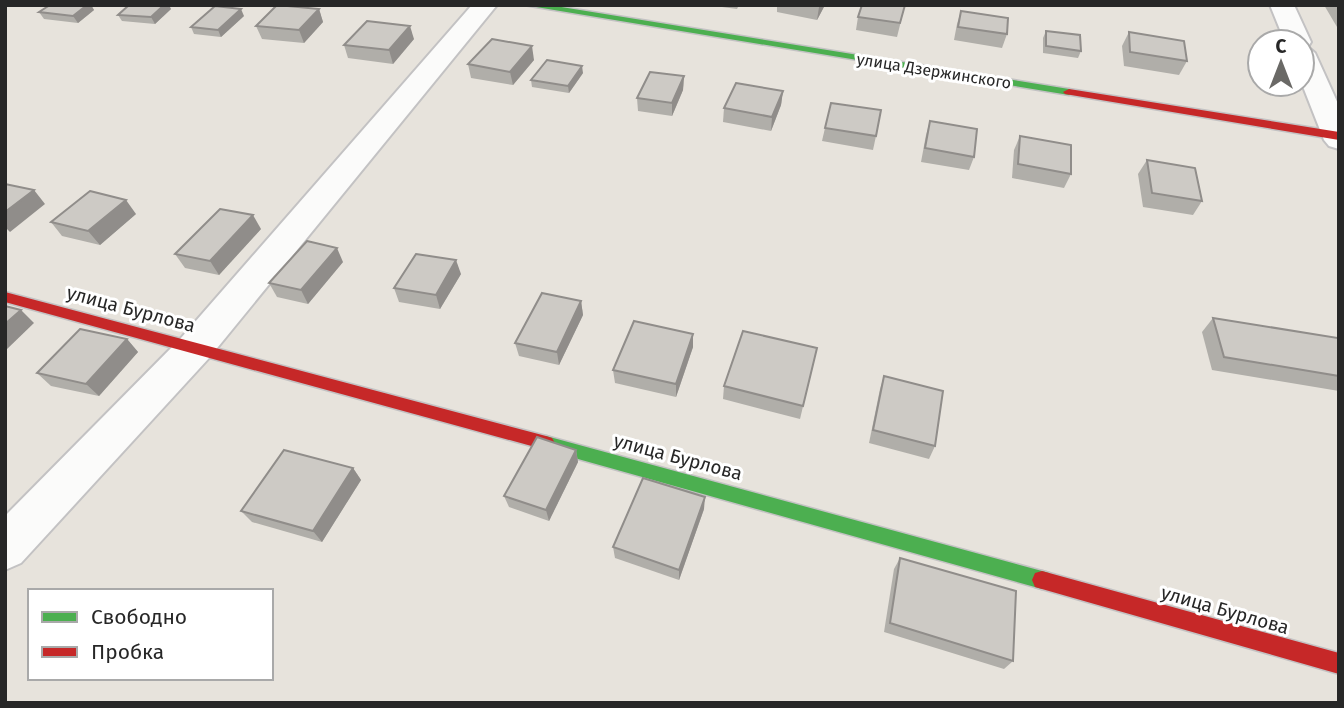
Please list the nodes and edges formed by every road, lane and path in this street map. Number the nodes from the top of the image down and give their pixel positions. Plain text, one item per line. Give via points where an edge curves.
1 (485, 5) edge
2 (529, 5) edge
3 (1282, 5) edge
4 (1291, 28) edge
5 (1316, 86) edge
6 (1338, 137) edge
7 (5, 297) edge
8 (195, 348) junction
9 (5, 548) edge
10 (1339, 664) edge

1 - 8 street
2 - 6 street, улица Дзержинского
3 - 4 street
5 - 6 street
7 - 8 street, улица Бурлова
8 - 9 street
8 - 10 street, улица Бурлова via 777,505

